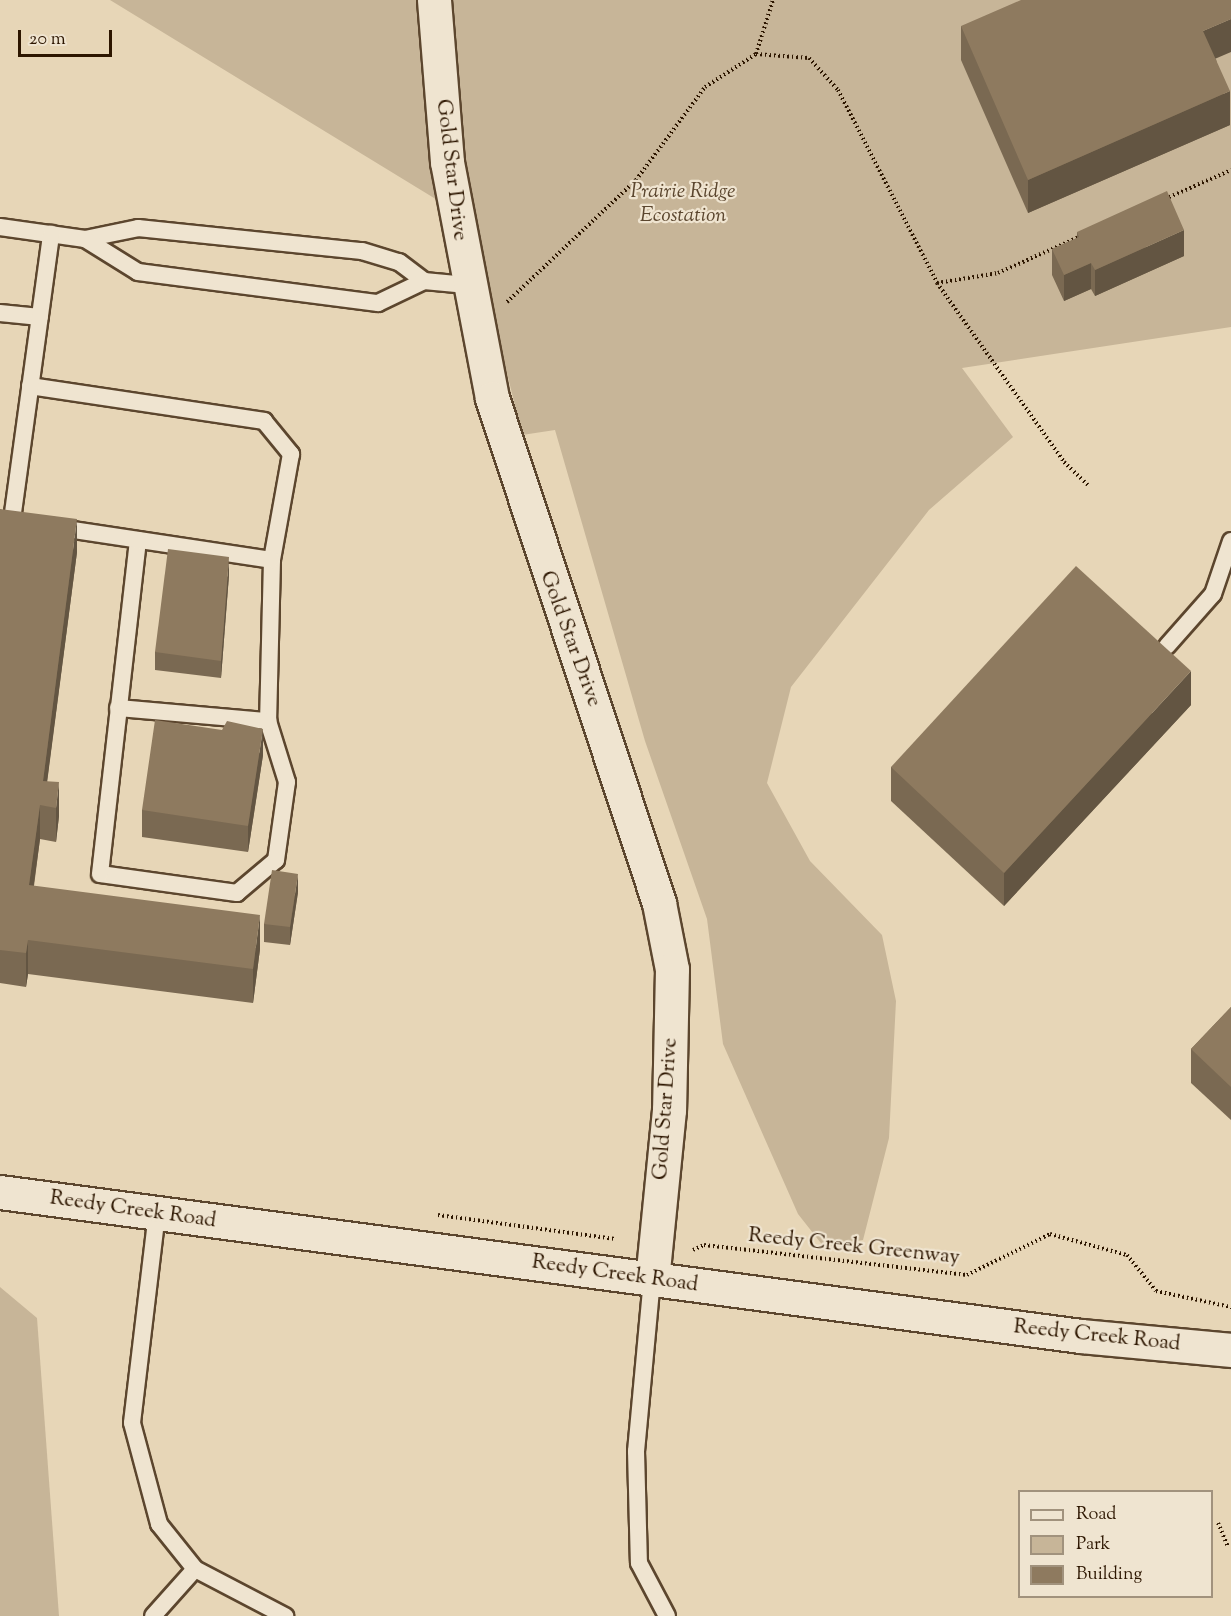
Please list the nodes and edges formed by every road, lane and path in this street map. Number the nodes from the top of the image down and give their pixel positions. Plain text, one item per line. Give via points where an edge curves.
1 (434, 0) edge
2 (773, 0) edge
3 (756, 54) junction
4 (1231, 170) edge
5 (1157, 203) edge
6 (0, 226) edge
7 (1093, 231) edge
8 (51, 234) junction
9 (86, 239) junction
10 (424, 281) junction
11 (937, 283) junction
12 (467, 285) junction
13 (0, 313) edge
14 (40, 317) junction
15 (475, 326) junction
16 (30, 386) junction
17 (1088, 485) dead end
18 (6, 520) edge
19 (138, 540) junction
20 (1231, 541) edge
21 (272, 560) junction
22 (1167, 646) edge
23 (118, 708) junction
24 (268, 721) junction
25 (0, 1192) edge
26 (157, 1213) junction
27 (695, 1250) dead end
28 (651, 1279) junction
29 (1231, 1307) edge
30 (1231, 1350) edge
31 (1218, 1523) dead end
32 (1228, 1547) dead end
33 (195, 1569) junction
34 (153, 1616) edge
35 (285, 1616) edge
36 (668, 1616) edge

1 - 12 street, Gold Star Drive via 447,162
2 - 3 path
3 - 11 path via 809,58 838,90
3 - 15 path via 705,87 636,180 532,283
4 - 5 path
6 - 8 lane
7 - 11 path via 998,273
8 - 9 lane
8 - 14 lane
9 - 10 lane via 138,228 362,251 399,262
9 - 10 lane via 138,272 378,303
10 - 12 lane
11 - 17 path via 1064,462
12 - 15 street, Gold Star Drive
13 - 14 lane
14 - 16 lane
15 - 28 street, Gold Star Drive via 548,581 659,903 672,969 670,1100
16 - 18 lane
16 - 21 lane via 264,421 291,454
18 - 19 lane
19 - 21 lane
19 - 23 lane
20 - 22 lane via 1213,594
21 - 24 lane
23 - 24 lane
23 - 24 lane via 100,874 237,893 276,860 287,782
25 - 26 street, Reedy Creek Road
26 - 28 street, Reedy Creek Road
26 - 33 lane via 132,1423 159,1524
27 - 29 path, Reedy Creek Greenway via 704,1245 967,1275 1050,1234 1127,1255 1156,1291
28 - 30 street, Reedy Creek Road
28 - 36 lane via 636,1451 639,1563
31 - 32 path
33 - 34 lane
33 - 35 lane

